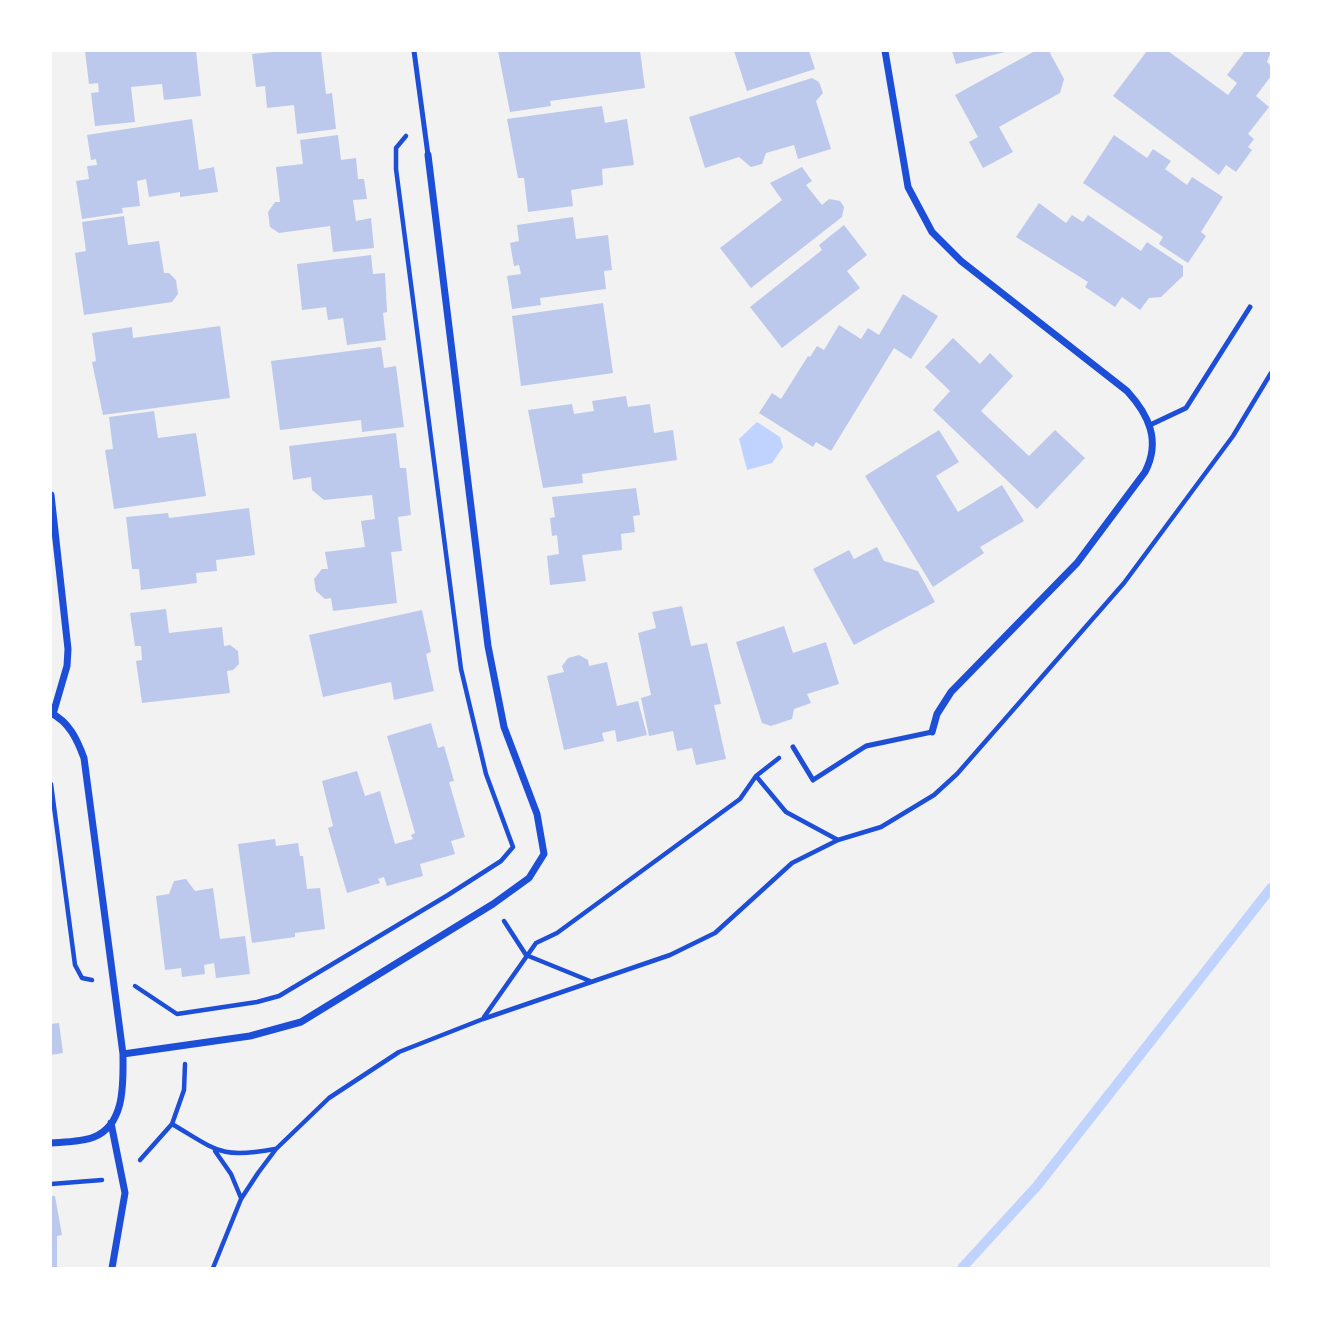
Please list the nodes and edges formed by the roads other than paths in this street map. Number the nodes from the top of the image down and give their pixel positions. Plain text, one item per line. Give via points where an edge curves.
1 (414, 51) edge
2 (885, 51) edge
3 (428, 155) joint
4 (1250, 307) dead end
5 (1150, 425) junction
6 (51, 495) edge
7 (52, 714) edge
8 (932, 732) joint
9 (793, 747) road end
10 (123, 1054) junction
11 (111, 1123) junction
12 (51, 1143) edge
13 (112, 1268) edge

1 - 3 lane
2 - 5 street via 908,187 932,232 961,261 1127,391
3 - 10 street via 488,646 505,727 537,814 544,854 529,878 493,904 301,1022 250,1036
4 - 5 lane via 1186,408
5 - 8 street via 1153,449 1145,472 1077,563 951,692
6 - 7 street via 68,649
7 - 10 street via 72,732 84,758
8 - 9 lane via 866,746 813,780
10 - 11 street via 122,1098
11 - 12 street via 95,1137
11 - 13 street via 125,1193

